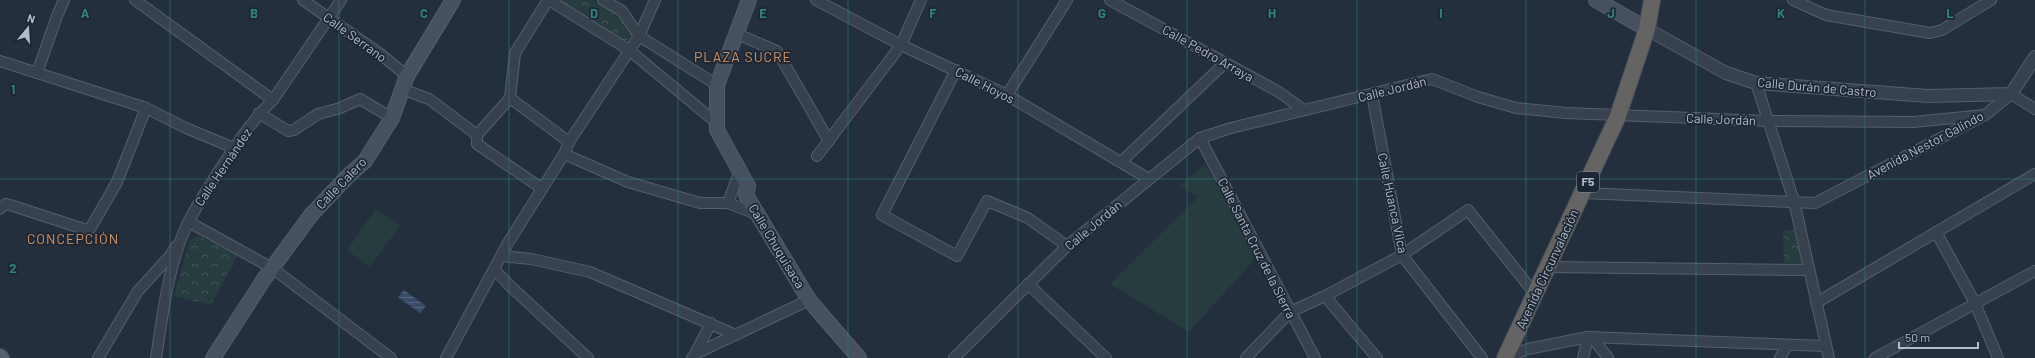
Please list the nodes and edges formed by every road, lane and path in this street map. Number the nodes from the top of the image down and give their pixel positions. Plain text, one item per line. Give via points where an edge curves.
1 (64, 0) edge
2 (135, 0) edge
3 (303, 0) edge
4 (342, 0) edge
5 (454, 0) edge
6 (549, 0) edge
7 (603, 0) edge
8 (655, 0) edge
9 (749, 0) edge
10 (816, 0) edge
11 (921, 0) edge
12 (1067, 0) edge
13 (1110, 0) edge
14 (1596, 0) edge
15 (1652, 0) edge
16 (1991, 0) edge
17 (1798, 1) edge
18 (146, 3) edge
19 (329, 19) junction
20 (1647, 29) junction
21 (736, 34) junction
22 (639, 36) junction
23 (901, 45) junction
24 (629, 50) junction
25 (2035, 57) edge
26 (0, 61) edge
27 (1225, 63) junction
28 (956, 70) junction
29 (37, 73) junction
30 (404, 83) junction
31 (1756, 83) junction
32 (717, 85) junction
33 (1372, 94) junction
34 (2011, 94) junction
35 (1007, 95) junction
36 (510, 98) junction
37 (274, 100) junction
38 (146, 108) junction
39 (2035, 109) edge
40 (1304, 110) junction
41 (259, 113) junction
42 (1985, 115) junction
43 (1618, 116) junction
44 (392, 118) junction
45 (1769, 121) junction
46 (718, 124) junction
47 (477, 135) junction
48 (1200, 138) junction
49 (829, 140) junction
50 (568, 142) junction
51 (234, 148) junction
52 (564, 154) junction
53 (817, 156) dead end
54 (1121, 162) junction
55 (740, 170) junction
56 (2035, 174) edge
57 (1149, 180) junction
58 (541, 188) junction
59 (1583, 193) junction
60 (1794, 201) junction
61 (728, 203) junction
62 (0, 209) edge
63 (758, 215) junction
64 (188, 222) junction
65 (1936, 232) junction
66 (181, 238) junction
67 (1067, 246) junction
68 (1402, 255) junction
69 (502, 256) junction
70 (1548, 267) junction
71 (272, 268) junction
72 (495, 270) junction
73 (1808, 270) junction
74 (2035, 271) edge
75 (1028, 284) junction
76 (1535, 294) junction
77 (1325, 296) junction
78 (809, 300) junction
79 (1816, 303) junction
80 (1975, 303) junction
81 (1290, 312) junction
82 (711, 323) junction
83 (736, 335) junction
84 (1590, 338) junction
85 (1787, 345) junction
86 (1825, 346) junction
87 (694, 356) edge
88 (1505, 357) edge
89 (98, 358) edge
90 (156, 358) edge
91 (213, 358) edge
92 (391, 358) edge
93 (446, 358) edge
94 (588, 358) edge
95 (859, 358) edge
96 (954, 358) edge
97 (1106, 358) edge
98 (1246, 358) edge
99 (1315, 358) edge
100 (1377, 358) edge
101 (1482, 358) edge
102 (1583, 358) edge
103 (1608, 358) edge
104 (1780, 358) edge
105 (1829, 358) edge
106 (1875, 358) edge
107 (1998, 358) edge

1 - 29 street
2 - 18 street
3 - 19 street, Calle Serrano
4 - 19 street, Calle Hernández
5 - 30 main road, Calle Calero
6 - 24 street, Calle Chuquisaca
6 - 36 street via 514,53
7 - 22 street via 622,12
8 - 22 street
9 - 21 main road
10 - 23 street, Calle Hoyos
11 - 23 street
12 - 35 street
13 - 27 street, Calle Pedro Arraya
14 - 20 main road, Calle Durán de Castro
15 - 20 highway, Avenida Circunvalación / F5
16 - 17 street via 1942,30 1930,33 1826,15
18 - 37 street
19 - 30 street, Calle Serrano via 379,53
19 - 37 street, Calle Hernández
20 - 31 street, Calle Durán de Castro via 1726,73
20 - 43 highway, Avenida Circunvalación / F5
21 - 32 main road
21 - 49 street via 777,51
22 - 24 street
22 - 32 street
23 - 28 street, Calle Hoyos
23 - 49 street
24 - 46 street, Calle Chuquisaca
24 - 50 street
25 - 34 street, Avenida Nestor Galindo
26 - 29 street
27 - 40 street, Calle Pedro Arraya via 1279,92
27 - 54 street
28 - 35 street, Calle Hoyos
28 - 67 street via 882,215 957,256 987,201 1028,218
29 - 38 street
30 - 44 main road, Calle Calero
30 - 47 street
31 - 34 street, Calle Durán de Castro via 1928,96
31 - 45 street
32 - 46 main road, Calle Chuquisaca
33 - 40 street, Calle Jordán
33 - 43 street, Calle Jordán via 1432,78 1478,97 1516,108
33 - 68 street, Calle Huanca Vilca
34 - 39 street
34 - 42 street, Avenida Nestor Galindo
35 - 54 street, Calle Hoyos
36 - 47 street
36 - 50 street
37 - 41 street, Calle Hernández
38 - 51 street
38 - 62 street via 117,182 92,226 87,230 6,204
40 - 48 street, Calle Jordán
41 - 44 street via 288,131 294,130 318,114 360,99
41 - 51 street, Calle Hernández
42 - 45 street, Calle Jordán via 1913,122
42 - 60 street, Avenida Nestor Galindo via 1815,203
43 - 45 street, Calle Jordán
43 - 59 highway, Avenida Circunvalación / F5
44 - 71 main road, Calle Calero via 365,161 311,215
45 - 60 street
46 - 55 main road, Calle Chuquisaca via 718,130
47 - 58 street via 477,144
48 - 57 street, Calle Jordán
48 - 81 street, Calle Santa Cruz de la Sierra
49 - 53 street
50 - 52 street
51 - 64 street, Calle Hernández
52 - 58 street
52 - 61 street via 628,182 700,203
54 - 57 street, Calle Hoyos
55 - 61 street
55 - 63 main road, Calle Chuquisaca via 748,186 746,195
56 - 65 street
57 - 67 street, Calle Jordán
58 - 69 street
59 - 60 street, Avenida Nestor Galindo
59 - 70 highway, Avenida Circunvalación / F5
60 - 73 street
61 - 63 street
63 - 78 main road, Calle Chuquisaca
64 - 66 street, Calle Hernández
64 - 71 street
65 - 79 street
65 - 80 street
66 - 89 street via 170,256 138,291
66 - 90 street, Calle Hernández
67 - 75 street, Calle Jordán
68 - 76 street via 1468,210
68 - 77 street
68 - 101 street, Calle Huanca Vilca
69 - 72 street
69 - 82 street via 531,259 590,272
70 - 73 street
70 - 76 highway, Avenida Circunvalación / F5
71 - 91 main road, Calle Calero
71 - 92 street
72 - 93 street
72 - 94 street
73 - 79 street
74 - 80 street
75 - 96 street, Calle Jordán
75 - 97 street
76 - 88 highway, Avenida Circunvalación / F5
77 - 81 street
77 - 100 street
78 - 83 street
78 - 95 main road, Calle Chuquisaca
79 - 86 street
80 - 106 street
80 - 107 street
81 - 98 street
81 - 99 street, Calle Santa Cruz de la Sierra
82 - 83 street
82 - 87 street
83 - 87 street
84 - 85 street
84 - 88 street via 1528,348
84 - 102 street
84 - 103 street
85 - 86 street
85 - 104 street
86 - 105 street

